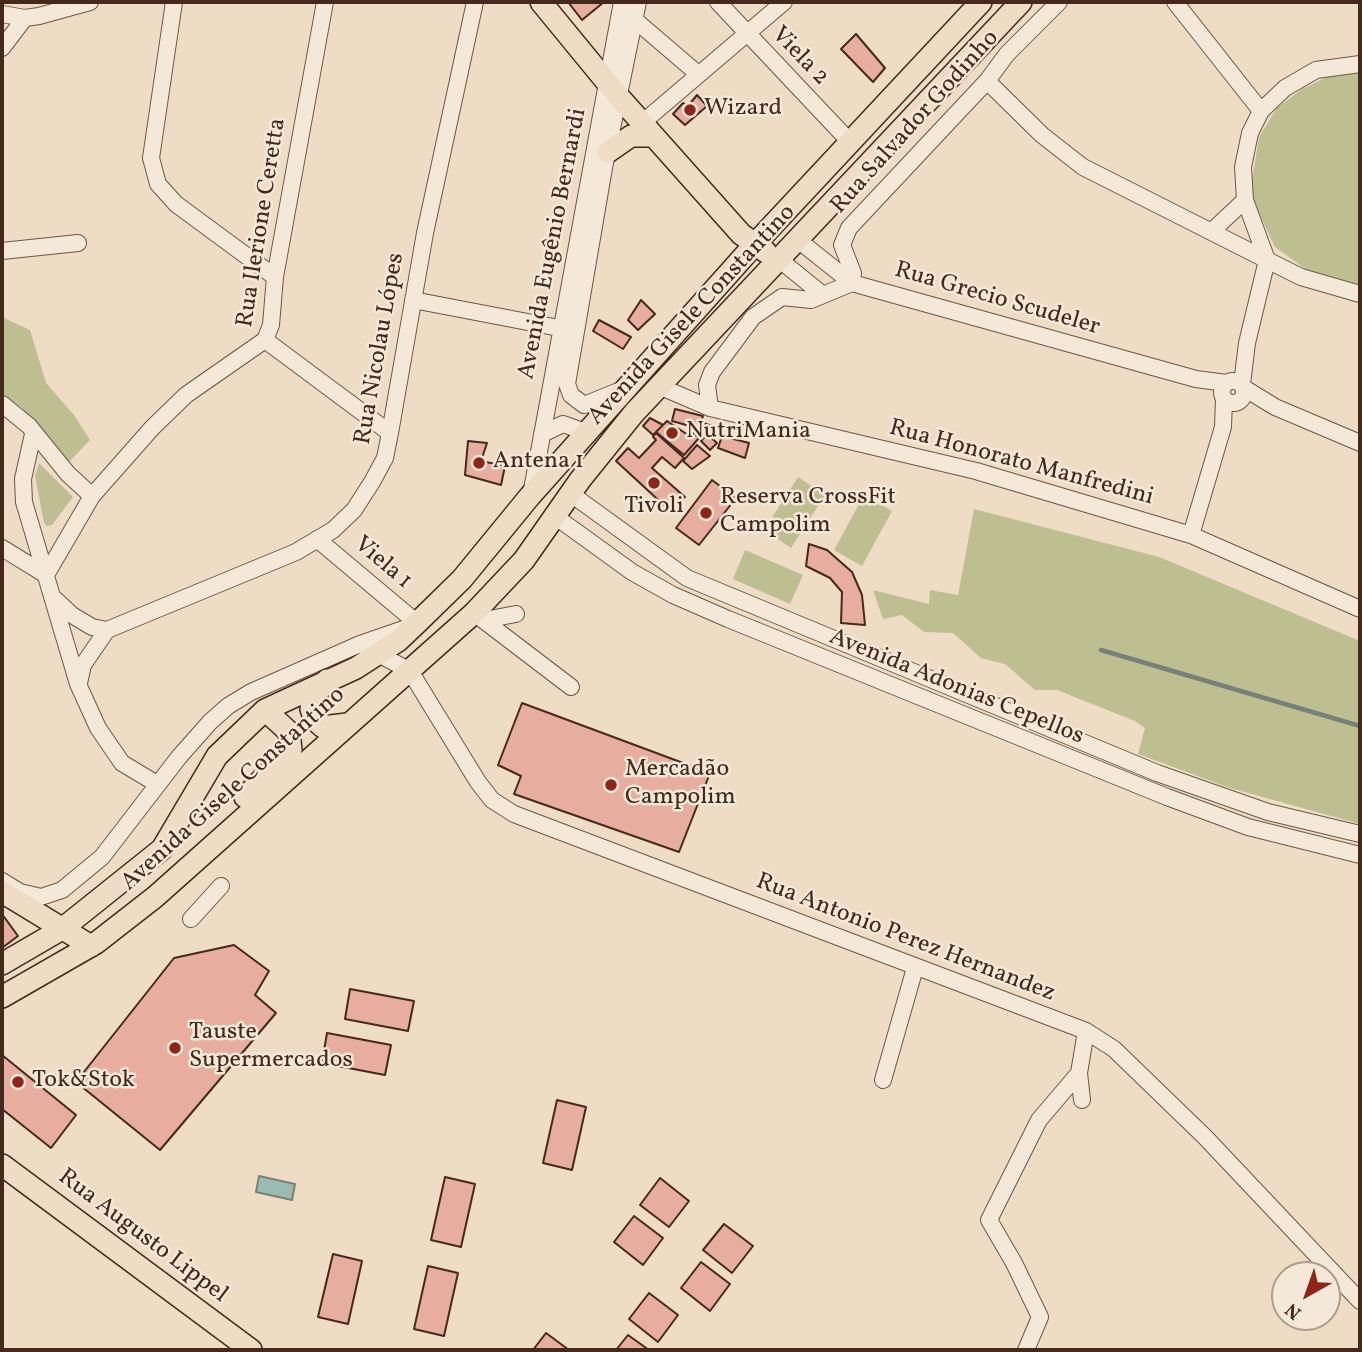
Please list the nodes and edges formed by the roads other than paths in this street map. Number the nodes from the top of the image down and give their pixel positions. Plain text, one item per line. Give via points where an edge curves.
1 (90, 2) edge
2 (174, 2) edge
3 (325, 2) edge
4 (475, 2) edge
5 (541, 2) edge
6 (622, 2) edge
7 (638, 2) edge
8 (718, 2) edge
9 (784, 2) edge
10 (981, 2) edge
11 (1021, 2) edge
12 (1059, 2) edge
13 (1175, 2) edge
14 (34, 12) edge
15 (2, 13) edge
16 (635, 20) junction
17 (746, 35) junction
18 (2, 48) edge
19 (1360, 64) edge
20 (698, 74) junction
21 (987, 81) junction
22 (613, 90) junction
23 (1261, 111) junction
24 (648, 130) junction
25 (850, 142) junction
26 (608, 152) junction
27 (1245, 200) junction
28 (1211, 232) junction
29 (798, 240) junction
30 (78, 243) dead end
31 (755, 244) junction
32 (2, 251) edge
33 (780, 260) junction
34 (1267, 260) junction
35 (275, 277) junction
36 (852, 283) junction
37 (1360, 294) edge
38 (823, 295) junction
39 (413, 300) junction
40 (559, 328) junction
41 (265, 340) junction
42 (626, 387) junction
43 (661, 387) junction
44 (1233, 391) junction
45 (2, 404) edge
46 (710, 408) junction
47 (390, 433) junction
48 (588, 433) junction
49 (33, 434) junction
50 (541, 434) junction
51 (1360, 443) edge
52 (571, 494) junction
53 (92, 496) junction
54 (530, 496) junction
55 (556, 517) junction
56 (602, 518) junction
57 (1191, 535) junction
58 (317, 539) junction
59 (586, 539) junction
60 (2, 548) edge
61 (663, 561) junction
62 (46, 575) junction
63 (648, 581) junction
64 (54, 598) junction
65 (1360, 610) edge
66 (516, 614) dead end
67 (479, 616) junction
68 (416, 624) junction
69 (107, 630) junction
70 (360, 644) junction
71 (380, 654) junction
72 (411, 671) junction
73 (327, 680) junction
74 (78, 684) junction
75 (571, 687) dead end
76 (241, 697) junction
77 (265, 710) junction
78 (346, 724) junction
79 (157, 784) junction
80 (1360, 834) edge
81 (1360, 855) edge
82 (2, 881) edge
83 (221, 886) dead end
84 (2, 892) edge
85 (152, 899) junction
86 (26, 906) junction
87 (191, 919) dead end
88 (62, 929) junction
89 (91, 946) junction
90 (2, 964) edge
91 (915, 968) junction
92 (2, 997) edge
93 (1086, 1031) junction
94 (1079, 1073) junction
95 (883, 1080) dead end
96 (1082, 1100) dead end
97 (2, 1165) edge
98 (1360, 1301) edge
99 (251, 1350) edge
100 (1026, 1350) edge

1 - 14 street
2 - 35 street via 151,158 158,184 176,204
3 - 35 street, Rua Ilerione Ceretta
4 - 39 street, Rua Nicolau Lópes
5 - 22 main road
6 - 22 street, Avenida Eugênio Bernardi
7 - 16 street, Avenida Eugênio Bernardi
8 - 17 street, Viela 2
9 - 17 street
10 - 25 main road, Avenida Gisele Constantino
11 - 29 main road, Avenida Gisele Constantino
12 - 21 street, Rua Salvador Godinho
13 - 23 street
14 - 15 street
14 - 18 street
16 - 20 street
16 - 22 street, Avenida Eugênio Bernardi
17 - 20 street
17 - 25 street, Viela 2
19 - 23 street via 1316,70 1285,88
20 - 24 street
21 - 28 street via 1042,135 1083,167
21 - 36 street, Rua Salvador Godinho via 849,228 842,245 853,273
22 - 24 main road
22 - 26 street, Avenida Eugênio Bernardi
22 - 40 street, Avenida Eugênio Bernardi
23 - 27 street via 1250,133 1243,167
24 - 26 main road
24 - 31 main road
25 - 31 main road, Avenida Gisele Constantino
26 - 42 street, Avenida Eugênio Bernardi via 567,384 571,395 584,405
27 - 28 street
27 - 34 street
28 - 34 street
29 - 33 main road, Avenida Gisele Constantino
29 - 36 street, Rua Grecio Scudeler
30 - 32 street
31 - 33 main road
31 - 42 main road, Avenida Gisele Constantino
33 - 38 street
33 - 43 main road, Avenida Gisele Constantino
34 - 37 street via 1301,277
34 - 44 street
35 - 41 street, Rua Ilerione Ceretta via 271,325
36 - 38 street
36 - 44 street, Rua Grecio Scudeler
38 - 46 street via 811,300 782,297 753,317 712,372 707,385
39 - 40 street
39 - 47 street, Rua Nicolau Lópes
40 - 50 street, Avenida Eugênio Bernardi
41 - 47 street, Rua Ilerione Ceretta
41 - 53 street via 186,396
42 - 48 main road, Avenida Gisele Constantino
43 - 46 street, Rua Honorato Manfredini
43 - 52 main road, Avenida Gisele Constantino via 634,413
44 - 51 street
44 - 57 street
45 - 49 street
46 - 57 street, Rua Honorato Manfredini via 976,471
47 - 58 street, Rua Nicolau Lópes via 385,458 354,510
48 - 50 street via 563,424
48 - 52 main road via 592,440 571,479
48 - 54 main road, Avenida Gisele Constantino
49 - 53 street
49 - 62 street via 23,479 24,502
50 - 54 street, Avenida Eugênio Bernardi
52 - 55 main road, Avenida Gisele Constantino
52 - 56 street, Avenida Adonias Cepellos
53 - 62 street
54 - 68 main road, Avenida Gisele Constantino via 462,579
55 - 59 street, Avenida Adonias Cepellos
55 - 67 main road, Avenida Gisele Constantino
56 - 59 street
56 - 61 street, Avenida Adonias Cepellos
57 - 65 street, Rua Honorato Manfredini
58 - 68 street, Viela 1
58 - 69 street, Rua Nicolau Lópes via 296,552
59 - 63 street, Avenida Adonias Cepellos
60 - 62 street
61 - 63 street
61 - 80 street, Avenida Adonias Cepellos via 687,578 1157,773 1268,812
62 - 64 street
63 - 81 street, Avenida Adonias Cepellos via 728,619 1167,797 1248,827
64 - 69 street via 72,615
64 - 74 street
66 - 67 street
67 - 72 main road, Avenida Gisele Constantino
67 - 75 street
68 - 70 street, Avenida Gisele Constantino
68 - 71 main road, Avenida Gisele Constantino
69 - 74 street via 83,665
70 - 71 street
70 - 76 street, Avenida Gisele Constantino
71 - 72 street
71 - 73 main road, Avenida Gisele Constantino
72 - 78 main road, Avenida Gisele Constantino
72 - 91 street, Rua Antonio Perez Hernandez via 478,782 492,800 514,814
73 - 77 main road, Avenida Gisele Constantino
73 - 78 main road via 313,698 315,720 323,727
74 - 79 street via 98,728 122,764
76 - 77 street
76 - 79 street, Avenida Gisele Constantino via 210,722
77 - 85 main road via 289,732 292,740 286,758 179,860
77 - 88 main road, Avenida Gisele Constantino via 217,756 162,849
78 - 85 main road, Avenida Gisele Constantino
79 - 82 street, Avenida Gisele Constantino via 102,857 62,890 41,897
83 - 87 street
84 - 86 main road
85 - 89 main road, Avenida Gisele Constantino
86 - 88 main road
86 - 90 main road via 29,934
88 - 89 main road
88 - 90 main road, Avenida Gisele Constantino
89 - 92 main road, Avenida Gisele Constantino
91 - 93 street, Rua Antonio Perez Hernandez
91 - 95 street
93 - 94 street
93 - 98 street, Rua Antonio Perez Hernandez via 1152,1083
94 - 96 street
94 - 100 street via 1039,1121 989,1220 1040,1317
97 - 99 main road, Rua Augusto Lippel

